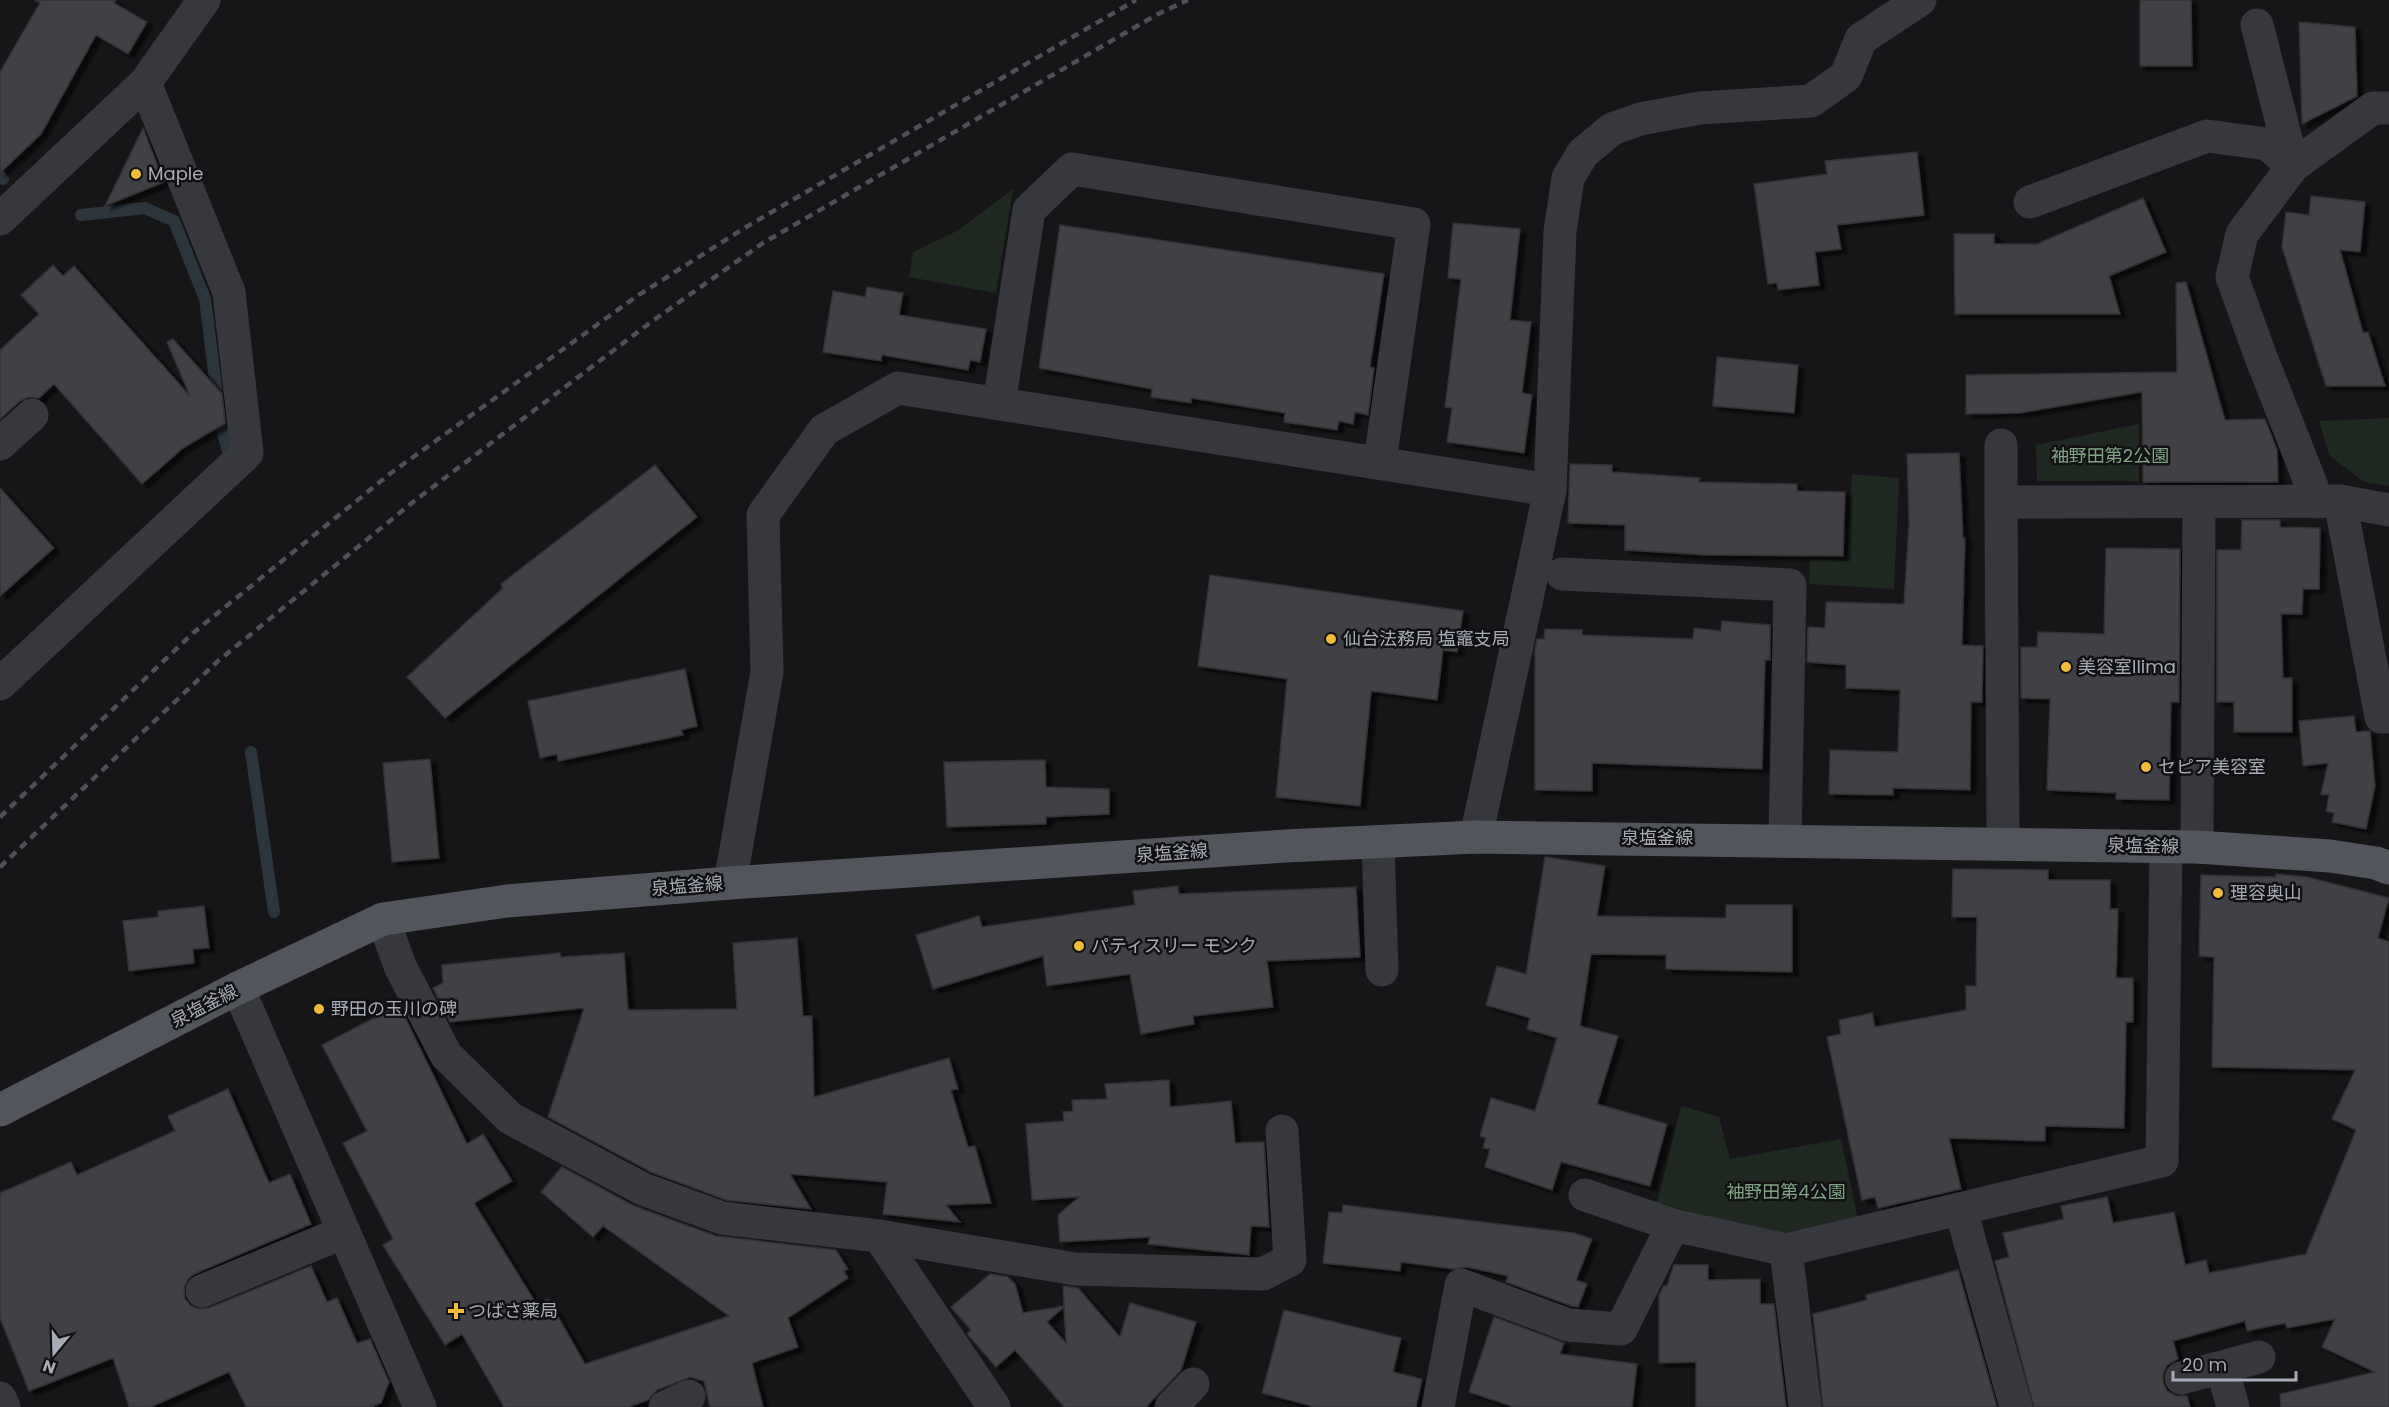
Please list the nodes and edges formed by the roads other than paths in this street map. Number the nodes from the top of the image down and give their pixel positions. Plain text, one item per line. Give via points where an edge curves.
1 (204, 0) edge
2 (1920, 0) edge
3 (2257, 25) dead end
4 (145, 83) junction
5 (2389, 108) edge
6 (2293, 166) junction
7 (2030, 202) dead end
8 (0, 219) edge
9 (999, 404) junction
10 (32, 415) dead end
11 (0, 444) edge
12 (2001, 444) dead end
13 (1380, 462) junction
14 (1550, 490) junction
15 (2329, 501) junction
16 (2001, 502) junction
17 (2199, 502) junction
18 (2389, 510) edge
19 (1562, 574) dead end
20 (0, 684) edge
21 (2389, 717) edge
22 (1476, 837) junction
23 (1785, 839) junction
24 (1378, 842) junction
25 (2003, 843) junction
26 (2182, 847) junction
27 (2389, 868) edge
28 (730, 883) junction
29 (383, 919) junction
30 (1382, 970) dead end
31 (238, 988) junction
32 (0, 1110) edge
33 (1282, 1131) dead end
34 (1585, 1195) dead end
35 (1961, 1210) junction
36 (1673, 1225) junction
37 (344, 1232) junction
38 (879, 1236) junction
39 (1786, 1250) junction
40 (202, 1291) dead end
41 (2259, 1357) dead end
42 (2222, 1368) junction
43 (2181, 1378) dead end
44 (1193, 1384) dead end
45 (0, 1398) edge
46 (418, 1406) edge
47 (4, 1407) edge
48 (994, 1407) edge
49 (1171, 1407) edge
50 (1438, 1407) edge
51 (1805, 1407) edge
52 (2016, 1407) edge
53 (2233, 1407) edge

1 - 4 street
2 - 14 street via 1861,39 1846,76 1811,101 1700,108 1640,119 1612,129 1583,153 1569,178 1560,232
3 - 6 street
4 - 8 street
4 - 20 street via 229,292 247,453
5 - 6 street via 2373,108
6 - 7 street via 2266,144 2207,136
6 - 15 street via 2242,234 2232,277 2259,352
9 - 13 street
9 - 13 street via 1029,210 1072,169 1414,224
9 - 28 street via 898,388 824,430 763,515 766,672
10 - 11 street
12 - 16 street
13 - 14 street
14 - 22 street
15 - 17 street
15 - 18 street
15 - 21 street via 2382,717
16 - 17 street
16 - 25 street
17 - 26 street
19 - 23 street via 1790,585
22 - 23 main road, 泉塩釜線
22 - 24 main road, 泉塩釜線
23 - 25 main road, 泉塩釜線
24 - 28 main road, 泉塩釜線
24 - 30 street
25 - 26 main road, 泉塩釜線
26 - 27 main road, 泉塩釜線 via 2330,856
26 - 35 street via 2162,1161
28 - 29 main road, 泉塩釜線 via 507,901
29 - 31 main road, 泉塩釜線
29 - 38 street via 400,966 446,1055 510,1118 644,1189 722,1218
31 - 32 main road, 泉塩釜線
31 - 37 street
33 - 38 street via 1290,1260 1263,1274 1075,1269
34 - 36 street
35 - 39 street
35 - 52 street
36 - 39 street
36 - 50 street via 1621,1329 1568,1325 1461,1285
37 - 40 street
37 - 46 street
38 - 48 street
39 - 51 street
41 - 42 street
42 - 43 street
42 - 53 street
44 - 49 street
45 - 47 street

